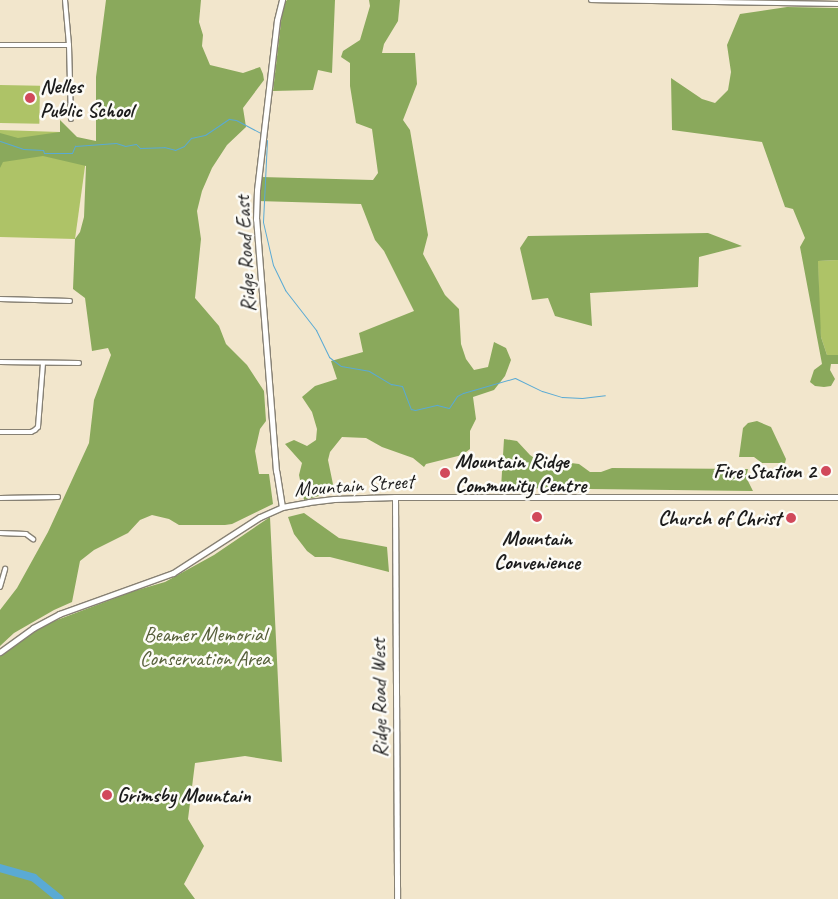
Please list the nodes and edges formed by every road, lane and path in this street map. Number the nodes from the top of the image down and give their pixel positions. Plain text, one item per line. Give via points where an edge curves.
1 (64, 0) edge
2 (282, 0) edge
3 (591, 0) edge
4 (838, 4) edge
5 (0, 45) edge
6 (69, 45) junction
7 (71, 119) dead end
8 (0, 299) edge
9 (70, 301) dead end
10 (0, 362) edge
11 (43, 363) junction
12 (79, 363) dead end
13 (0, 432) edge
14 (58, 497) dead end
15 (395, 497) junction
16 (838, 497) edge
17 (0, 498) edge
18 (282, 507) junction
19 (0, 533) edge
20 (33, 539) dead end
21 (5, 569) dead end
22 (0, 587) edge
23 (0, 652) edge
24 (397, 899) edge

1 - 6 street
2 - 18 main road, Ridge Road East via 256,219 276,471
3 - 4 street
5 - 6 street
6 - 7 street
8 - 9 street
10 - 11 street
11 - 12 street
11 - 13 street via 36,430
14 - 17 street
15 - 16 main road, Mountain Street
15 - 18 main road, Mountain Street via 334,499
15 - 24 main road, Ridge Road West
18 - 23 main road, Mountain Street via 260,517 173,573 59,614
19 - 20 street via 26,534
21 - 22 street

